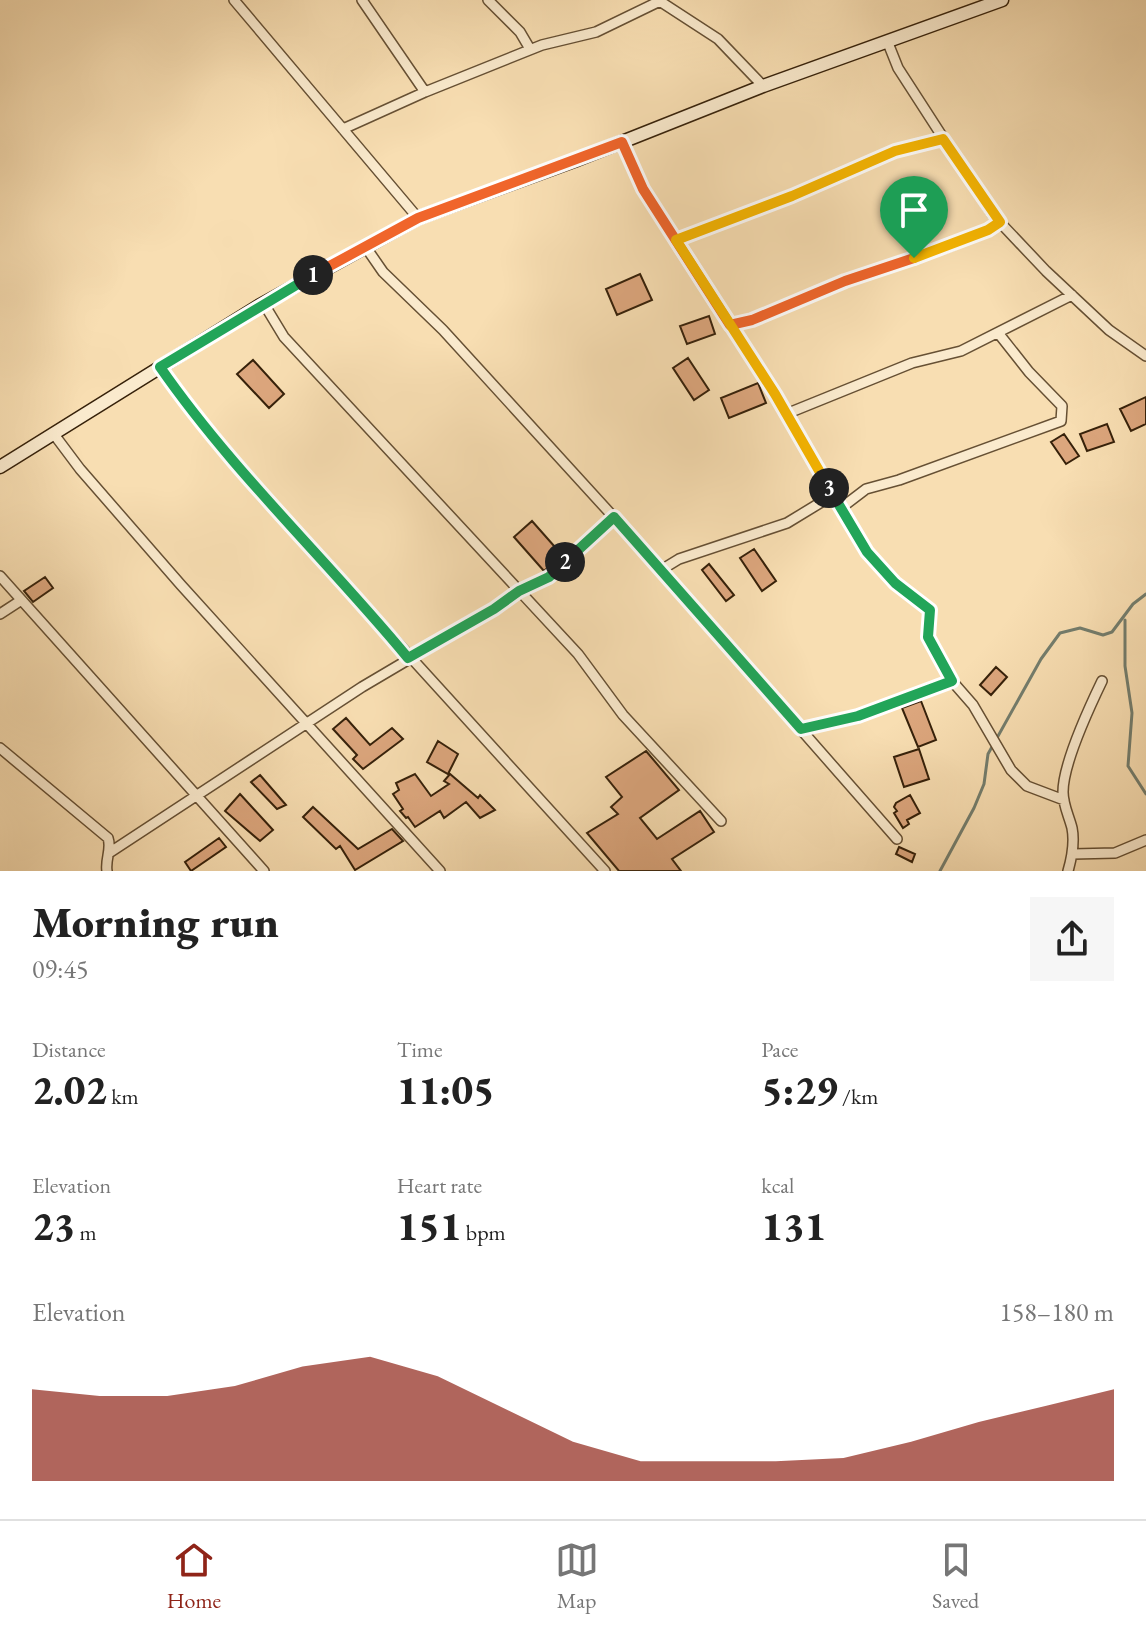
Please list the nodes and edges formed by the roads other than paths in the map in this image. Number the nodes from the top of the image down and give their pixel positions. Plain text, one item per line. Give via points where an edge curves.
1 (234, 0) edge
2 (362, 0) edge
3 (488, 0) edge
4 (659, 0) edge
5 (1002, 0) edge
6 (973, 6) edge
7 (888, 43) junction
8 (530, 49) junction
9 (763, 86) junction
10 (425, 92) junction
11 (343, 129) junction
12 (943, 139) junction
13 (622, 142) junction
14 (418, 218) junction
15 (1000, 222) junction
16 (676, 240) junction
17 (365, 246) junction
18 (1072, 295) junction
19 (264, 304) junction
20 (730, 325) junction
21 (999, 334) junction
22 (1146, 356) edge
23 (160, 367) junction
24 (786, 414) junction
25 (53, 433) junction
26 (0, 467) edge
27 (833, 495) junction
28 (841, 508) junction
29 (614, 517) junction
30 (661, 570) junction
31 (0, 576) edge
32 (519, 591) junction
33 (20, 601) junction
34 (0, 614) edge
35 (408, 658) junction
36 (952, 681) junction
37 (1102, 681) dead end
38 (308, 724) junction
39 (801, 729) junction
40 (0, 748) edge
41 (196, 794) junction
42 (1064, 800) junction
43 (721, 821) dead end
44 (897, 839) dead end
45 (1146, 840) edge
46 (109, 853) junction
47 (1073, 854) junction
48 (107, 871) edge
49 (264, 871) edge
50 (440, 871) edge
51 (605, 871) edge
52 (1068, 871) edge

1 - 11 street
2 - 10 street
3 - 8 street
4 - 8 street via 596,32
4 - 9 street via 718,39
5 - 6 street
6 - 7 street
7 - 9 street
7 - 12 street
8 - 10 street
9 - 13 street
10 - 11 street
11 - 14 street
12 - 15 street
12 - 16 street via 895,151
13 - 14 street
13 - 16 street via 643,189
14 - 17 street
15 - 18 street
15 - 20 street
16 - 20 street
17 - 19 street
17 - 29 street via 383,272
18 - 21 street
18 - 22 street
19 - 23 street
19 - 32 street via 284,337
20 - 24 street
21 - 24 street
21 - 28 street via 1062,406 1061,421 866,489
23 - 25 street
23 - 35 street via 234,463
24 - 27 street
25 - 26 street
25 - 38 street
27 - 28 street
27 - 30 street via 787,523 679,559
28 - 36 street via 867,552 930,610 928,637
29 - 30 street
29 - 32 street via 549,577
30 - 39 street
31 - 33 street
32 - 35 street
32 - 43 street
33 - 34 street
33 - 41 street
35 - 38 street
35 - 51 street
36 - 39 street via 858,716
36 - 42 street via 973,705 1011,770 1027,786
37 - 42 street via 1064,781
38 - 41 street
38 - 50 street
39 - 44 street
40 - 46 street via 102,831 111,844
41 - 46 street
41 - 49 street
42 - 47 street
45 - 47 street via 1115,853
46 - 48 street
47 - 52 street

